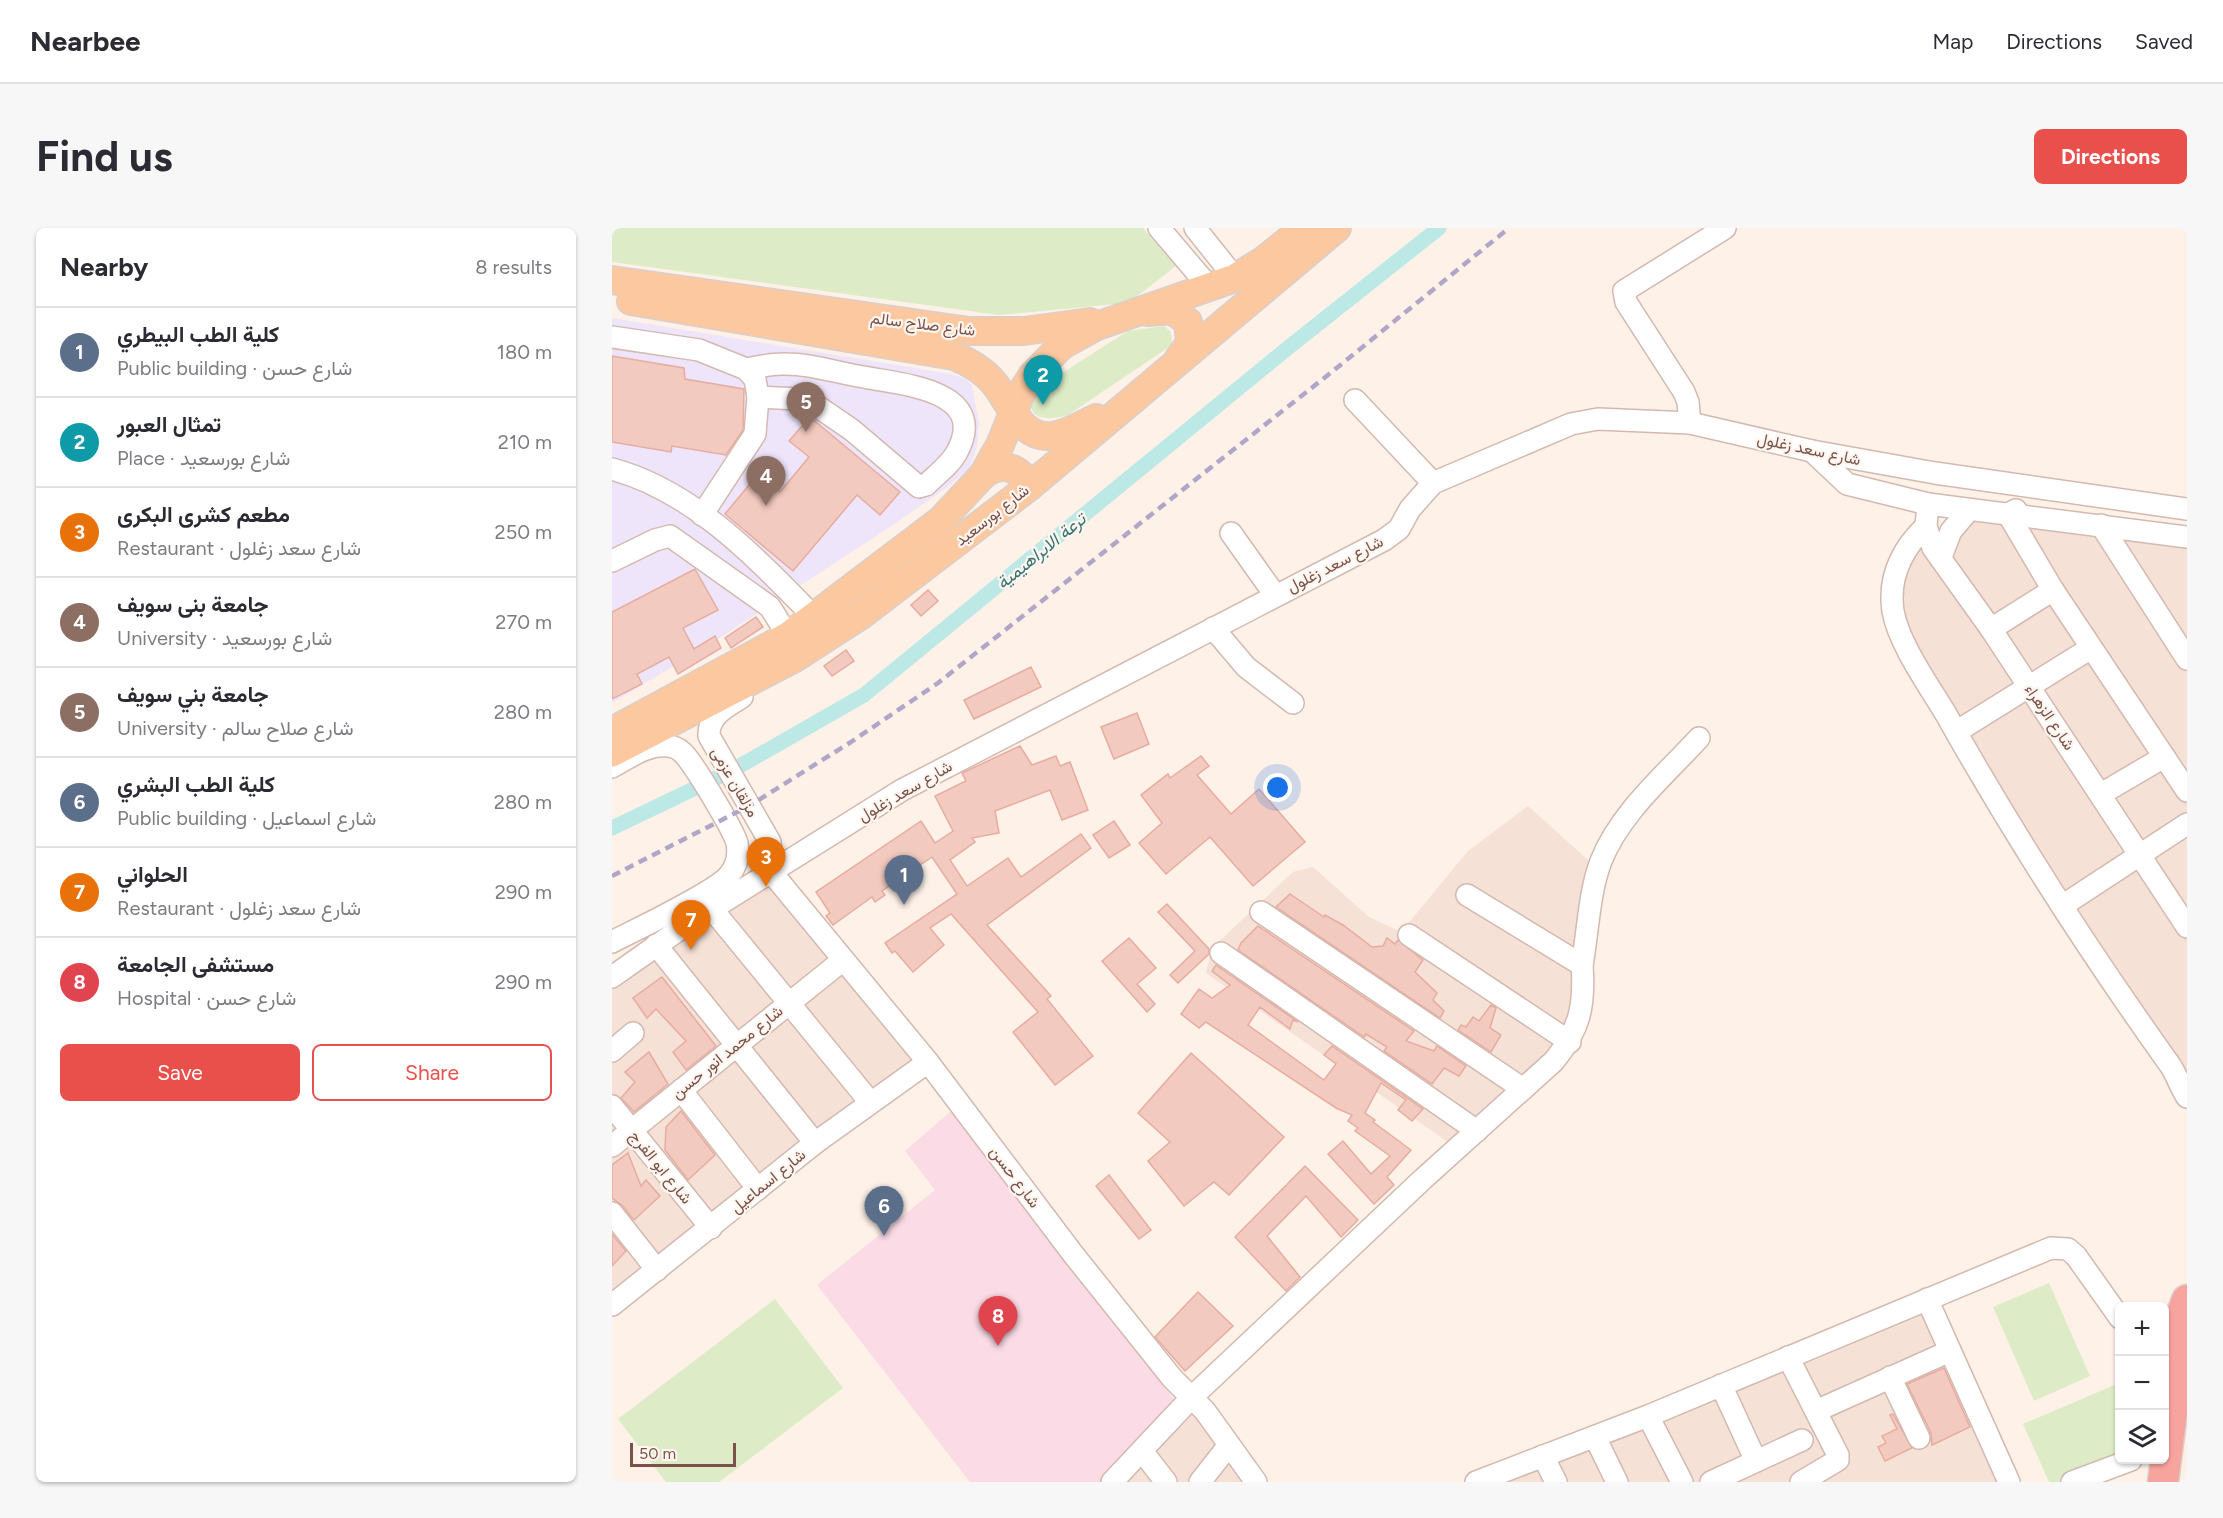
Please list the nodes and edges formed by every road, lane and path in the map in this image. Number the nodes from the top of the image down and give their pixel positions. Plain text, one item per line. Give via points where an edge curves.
1 (1159, 228) edge
2 (1195, 228) edge
3 (1304, 228) edge
4 (1337, 228) edge
5 (1725, 228) edge
6 (1218, 256) junction
7 (1235, 278) junction
8 (1204, 281) junction
9 (617, 292) edge
10 (1116, 318) junction
11 (612, 337) edge
12 (1179, 359) junction
13 (746, 369) junction
14 (758, 396) junction
15 (1355, 400) dead end
16 (1123, 406) junction
17 (1012, 412) junction
18 (1690, 423) junction
19 (1812, 452) junction
20 (612, 469) edge
21 (983, 475) junction
22 (1433, 483) junction
23 (2015, 485) junction
24 (1029, 487) junction
25 (2049, 490) junction
26 (684, 501) junction
27 (1928, 504) junction
28 (2187, 509) edge
29 (1969, 510) junction
30 (2008, 514) junction
31 (702, 515) junction
32 (2047, 519) junction
33 (2101, 525) junction
34 (1926, 526) junction
35 (1231, 533) dead end
36 (670, 536) junction
37 (2187, 537) edge
38 (1941, 557) junction
39 (612, 561) edge
40 (2053, 590) junction
41 (1275, 595) junction
42 (815, 618) junction
43 (1213, 628) junction
44 (1991, 629) junction
45 (788, 636) junction
46 (2091, 648) junction
47 (2187, 659) edge
48 (760, 675) junction
49 (2029, 686) junction
50 (1293, 703) dead end
51 (612, 731) edge
52 (1956, 732) junction
53 (1699, 738) dead end
54 (612, 753) edge
55 (2164, 757) junction
56 (612, 767) edge
57 (2187, 791) edge
58 (2101, 794) junction
59 (2187, 824) edge
60 (2140, 855) junction
61 (772, 873) junction
62 (1467, 895) dead end
63 (2062, 906) junction
64 (712, 909) junction
65 (1261, 912) dead end
66 (678, 918) junction
67 (2187, 927) edge
68 (1409, 935) dead end
69 (612, 942) edge
70 (656, 945) junction
71 (1221, 953) dead end
72 (843, 960) junction
73 (1582, 965) junction
74 (612, 977) edge
75 (789, 1002) junction
76 (633, 1033) dead end
77 (1570, 1042) junction
78 (737, 1045) junction
79 (612, 1051) edge
80 (928, 1062) junction
81 (2181, 1071) edge
82 (1523, 1089) junction
83 (681, 1090) junction
84 (2187, 1097) edge
85 (870, 1102) junction
86 (612, 1106) edge
87 (631, 1130) junction
88 (1477, 1131) junction
89 (815, 1143) junction
90 (612, 1146) edge
91 (758, 1190) junction
92 (612, 1213) edge
93 (711, 1228) junction
94 (657, 1270) junction
95 (1927, 1299) junction
96 (612, 1305) edge
97 (2115, 1311) edge
98 (2179, 1341) edge
99 (1950, 1350) junction
100 (1788, 1357) junction
101 (1890, 1377) junction
102 (1721, 1385) junction
103 (1192, 1397) junction
104 (1816, 1411) junction
105 (1648, 1416) junction
106 (1595, 1437) junction
107 (1919, 1438) dead end
108 (1802, 1440) dead end
109 (1229, 1445) junction
110 (1142, 1452) junction
111 (1544, 1456) junction
112 (1756, 1461) junction
113 (2120, 1464) edge
114 (2146, 1464) edge
115 (1498, 1478) edge
116 (1112, 1482) edge
117 (1166, 1482) edge
118 (1200, 1482) edge
119 (1256, 1482) edge
120 (1476, 1482) edge
121 (1556, 1482) edge
122 (1617, 1482) edge
123 (1682, 1482) edge
124 (1711, 1482) edge
125 (1801, 1482) edge
126 (2009, 1482) edge
127 (2072, 1482) edge
128 (2144, 1482) edge
129 (2163, 1482) edge

1 - 8 street
2 - 6 street
3 - 7 main road, شارع بورسعيد
4 - 12 main road, شارع بورسعيد
5 - 18 street via 1624,291 1626,302 1684,392
6 - 7 street
6 - 8 street
7 - 8 main road, شارع بورسعيد
8 - 10 main road, شارع بورسعيد
9 - 10 main road, شارع صلاح سالم via 696,305 701,298 695,291 969,331 1024,331
9 - 17 main road, شارع صلاح سالم via 954,356 988,377
10 - 12 main road, شارع صلاح سالم via 1162,309 1181,315 1191,332 1190,343
10 - 17 main road, شارع بورسعيد via 1079,335 1046,360
11 - 13 street via 699,350
12 - 16 main road, شارع بورسعيد
13 - 14 street via 755,379
13 - 14 street via 783,364 917,386 946,397 959,409 963,437 957,454 926,485 919,487 817,406 800,399
14 - 31 street via 755,434
15 - 22 street
16 - 17 main road, شارع صلاح سالم via 1052,436 1030,431
16 - 24 main road, شارع بورسعيد
17 - 21 main road, شارع بورسعيد
18 - 19 street, شارع سعد زغلول
18 - 22 street, شارع سعد زغلول via 1598,419 1571,424
19 - 23 street, شارع سعد زغلول
19 - 27 street, شارع سعد زغلول via 1847,484
20 - 26 street via 643,479
21 - 24 main road via 1004,466 1024,476
21 - 42 main road, شارع بورسعيد via 941,520
22 - 41 street, شارع سعد زغلول via 1410,508 1399,528 1384,540
23 - 25 street, شارع سعد زغلول
23 - 30 street via 2021,493 2021,503
24 - 48 main road, شارع بورسعيد via 829,639
25 - 28 street, شارع سعد زغلول
25 - 32 street via 2038,503
26 - 31 street
26 - 36 street
27 - 29 street, شارع سعد زغلول
27 - 34 street, شارع الزهراء
29 - 30 street, شارع سعد زغلول
29 - 38 street via 1951,531
30 - 32 street, شارع سعد زغلول
30 - 40 street
31 - 42 street via 786,587
32 - 33 street, شارع سعد زغلول
33 - 37 street, شارع سعد زغلول
33 - 47 street
34 - 38 street, شارع الزهراء via 1933,548
34 - 52 street via 1911,540 1894,574 1893,613 1899,631
35 - 41 street
36 - 39 street
36 - 45 street via 770,607
38 - 44 street, شارع الزهراء
40 - 44 street
40 - 46 street
41 - 43 street, شارع سعد زغلول
42 - 45 main road, شارع بورسعيد
43 - 50 street via 1245,667
43 - 61 street, شارع سعد زغلول via 902,790
44 - 49 street, شارع الزهراء
45 - 51 main road, شارع بورسعيد
46 - 49 street
46 - 55 street
48 - 54 main road, شارع بورسعيد
48 - 61 street, مزلقان عزمى via 745,695 715,716 708,729 770,842
49 - 52 street
49 - 58 street, شارع الزهراء
52 - 63 street via 1978,774
53 - 73 street via 1626,819 1606,851 1596,876
55 - 57 street
55 - 58 street
56 - 66 street, مزلقان عزمى via 661,745 677,748 720,811 737,844 730,874
58 - 60 street, شارع الزهراء
59 - 60 street
60 - 63 street
60 - 67 street, شارع الزهراء
61 - 64 street, شارع سعد زغلول
61 - 72 street, شارع حسن
62 - 73 street
63 - 81 street
64 - 66 street, شارع سعد زغلول
64 - 75 street
65 - 82 street
66 - 69 street
66 - 70 street, شارع سعد زغلول
68 - 77 street
70 - 74 street, شارع سعد زغلول
70 - 78 street
71 - 88 street
72 - 75 street, شارع محمد انور حسن
72 - 80 street, شارع حسن
73 - 77 street via 1579,1022
75 - 78 street, شارع محمد انور حسن
75 - 85 street
76 - 79 street
77 - 82 street
78 - 83 street, شارع محمد انور حسن
78 - 89 street
80 - 85 street, شارع اسماعيل
80 - 103 street, شارع حسن via 1073,1254 1172,1378
81 - 84 street
82 - 88 street
83 - 87 street, شارع محمد انور حسن
83 - 91 street
85 - 89 street, شارع اسماعيل
86 - 87 street, شارع ابو الفرج
87 - 90 street, شارع محمد انور حسن
87 - 93 street, شارع ابو الفرج
88 - 103 street
89 - 91 street, شارع اسماعيل
91 - 93 street, شارع اسماعيل
92 - 94 street
93 - 94 street, شارع اسماعيل
94 - 96 street, شارع اسماعيل
95 - 97 street via 2051,1248 2060,1248 2076,1256
95 - 99 street
95 - 100 street
98 - 129 highway
99 - 101 street
99 - 126 street
100 - 102 street
100 - 104 street
101 - 104 street
101 - 107 street
102 - 105 street
102 - 112 street
103 - 109 street, شارع حسن
103 - 110 street
104 - 125 street via 1838,1460
105 - 106 street
105 - 123 street
106 - 111 street
106 - 122 street
108 - 112 street
109 - 118 street
109 - 119 street, شارع حسن
110 - 116 street
110 - 117 street
111 - 115 street
111 - 121 street
112 - 124 street
113 - 127 street
114 - 128 highway
115 - 120 street

